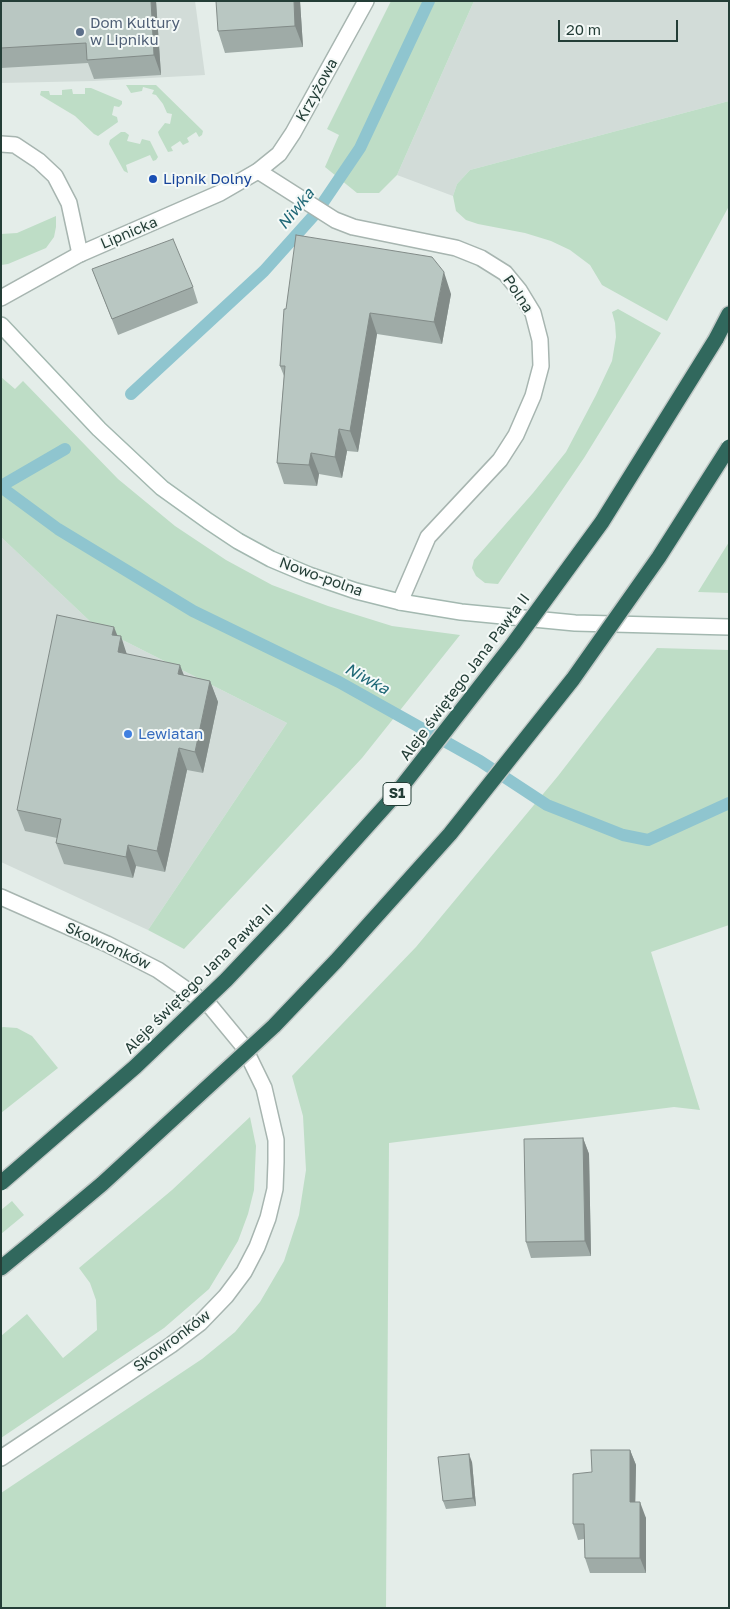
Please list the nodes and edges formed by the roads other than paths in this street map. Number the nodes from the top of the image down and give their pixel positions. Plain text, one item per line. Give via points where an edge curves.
1 (366, 1) edge
2 (1, 144) edge
3 (258, 171) junction
4 (80, 254) junction
5 (1, 298) edge
6 (729, 314) edge
7 (1, 325) edge
8 (729, 447) edge
9 (400, 602) junction
10 (729, 627) edge
11 (1, 897) edge
12 (1, 1183) edge
13 (1, 1268) edge
14 (1, 1458) edge

1 - 3 street, Krzyżowa via 293,133 278,154
2 - 4 street via 15,145 55,176 68,203
3 - 4 street, Lipnicka via 220,193
3 - 9 street, Polna via 335,220 353,227 456,248 481,258 505,272 533,314 540,340 541,366 533,396 516,435 500,460 428,537
4 - 5 street, Lipnicka
6 - 12 highway, Aleje świętego Jana Pawła II / S1, bridge via 602,522 513,644 396,794 226,980 136,1067
7 - 9 street, Nowo-polna via 99,429 162,488 208,521 271,559 356,591
8 - 13 highway, bridge via 660,557 573,679 450,834 274,1026 109,1177
9 - 10 street, Nowo-polna via 461,612 575,623
11 - 14 street, Skowronków via 158,970 211,1007 244,1047 264,1088 276,1140 276,1162 275,1189 268,1218 244,1272 226,1296 200,1323 171,1345

